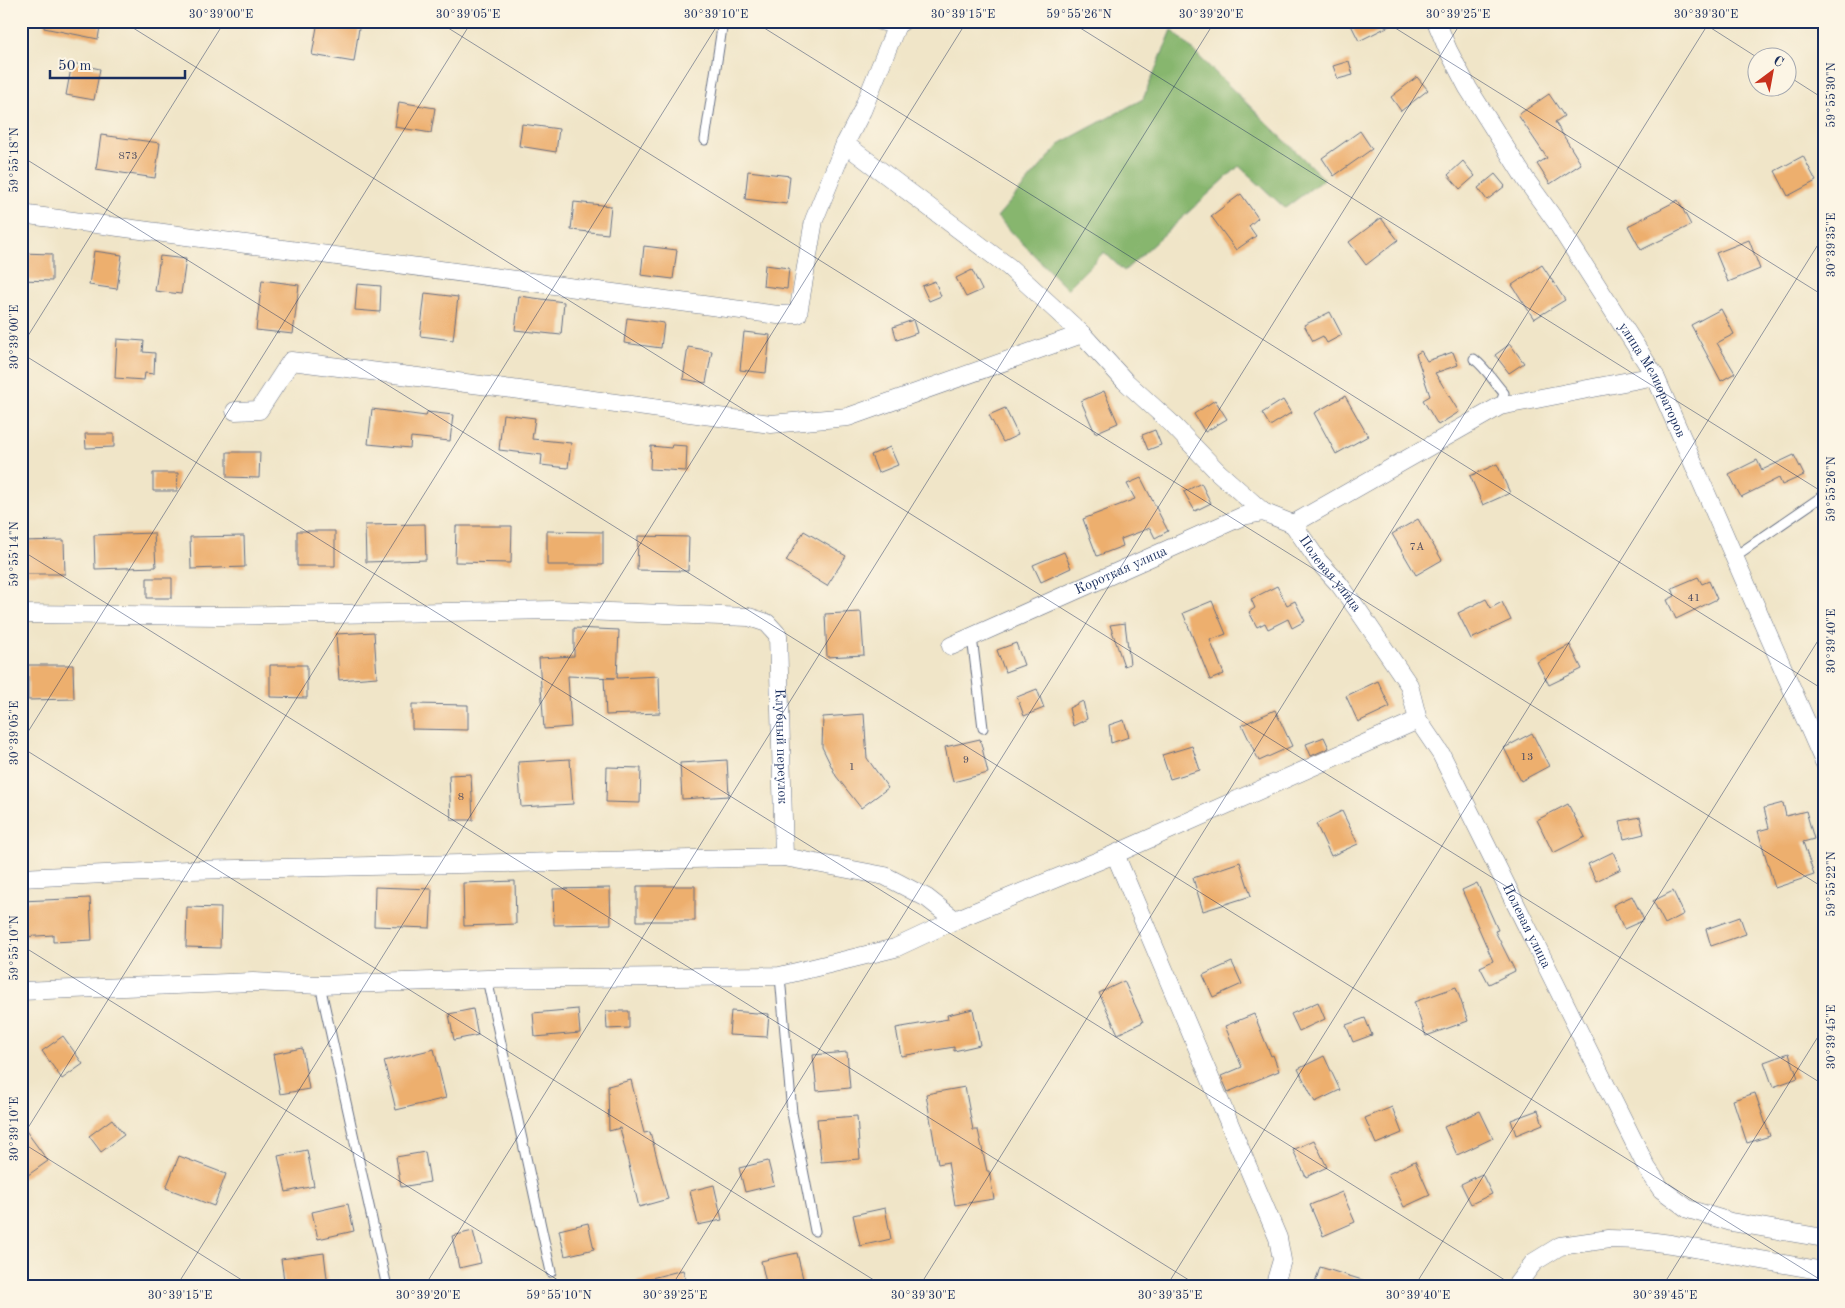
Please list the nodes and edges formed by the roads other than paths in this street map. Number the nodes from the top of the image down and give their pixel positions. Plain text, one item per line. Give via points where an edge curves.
1 (724, 21) edge
2 (880, 21) edge
3 (1436, 21) edge
4 (900, 23) edge
5 (705, 140) dead end
6 (845, 144) junction
7 (21, 214) edge
8 (1082, 334) junction
9 (1474, 360) dead end
10 (1655, 376) junction
11 (1500, 406) junction
12 (234, 410) dead end
13 (1824, 495) edge
14 (1263, 512) junction
15 (1292, 524) junction
16 (1734, 557) junction
17 (21, 614) edge
18 (972, 638) junction
19 (951, 646) dead end
20 (1418, 720) junction
21 (983, 728) dead end
22 (1824, 762) edge
23 (1115, 854) junction
24 (784, 857) junction
25 (21, 878) edge
26 (955, 920) junction
27 (780, 976) junction
28 (487, 979) junction
29 (320, 985) junction
30 (21, 991) edge
31 (815, 1231) dead end
32 (1824, 1238) edge
33 (1824, 1271) edge
34 (551, 1272) dead end
35 (386, 1287) edge
36 (1274, 1287) edge
37 (1515, 1287) edge

1 - 5 lane
2 - 4 street
3 - 10 street, улица Мелиораторов via 1468,88
4 - 6 street
6 - 7 street via 814,220 798,314 778,315
6 - 8 street via 1009,267
8 - 12 street via 839,418 772,424 290,361 258,410
8 - 14 street via 1125,381
9 - 11 lane via 1486,368 1504,393
10 - 11 street
10 - 16 street, улица Мелиораторов
11 - 15 street
13 - 16 lane
14 - 15 street
14 - 18 street, Короткая улица via 1243,516
15 - 20 street, Полевая улица via 1410,685
16 - 22 street, улица Мелиораторов
17 - 24 street, Клубный переулок via 222,616 564,611 749,617 767,623 778,635
18 - 19 street, Короткая улица
18 - 21 lane
20 - 23 street
20 - 32 street, Полевая улица via 1440,754 1647,1168 1661,1189 1688,1209 1731,1222
23 - 26 street
23 - 36 street via 1278,1238 1282,1260
24 - 25 street via 188,870
24 - 26 street via 885,876 926,898
26 - 27 street via 895,948
27 - 28 street
27 - 31 lane via 792,1113
28 - 29 street
28 - 34 lane
29 - 30 street via 253,982
29 - 35 lane
33 - 37 street via 1663,1243 1608,1239 1560,1246 1534,1262

